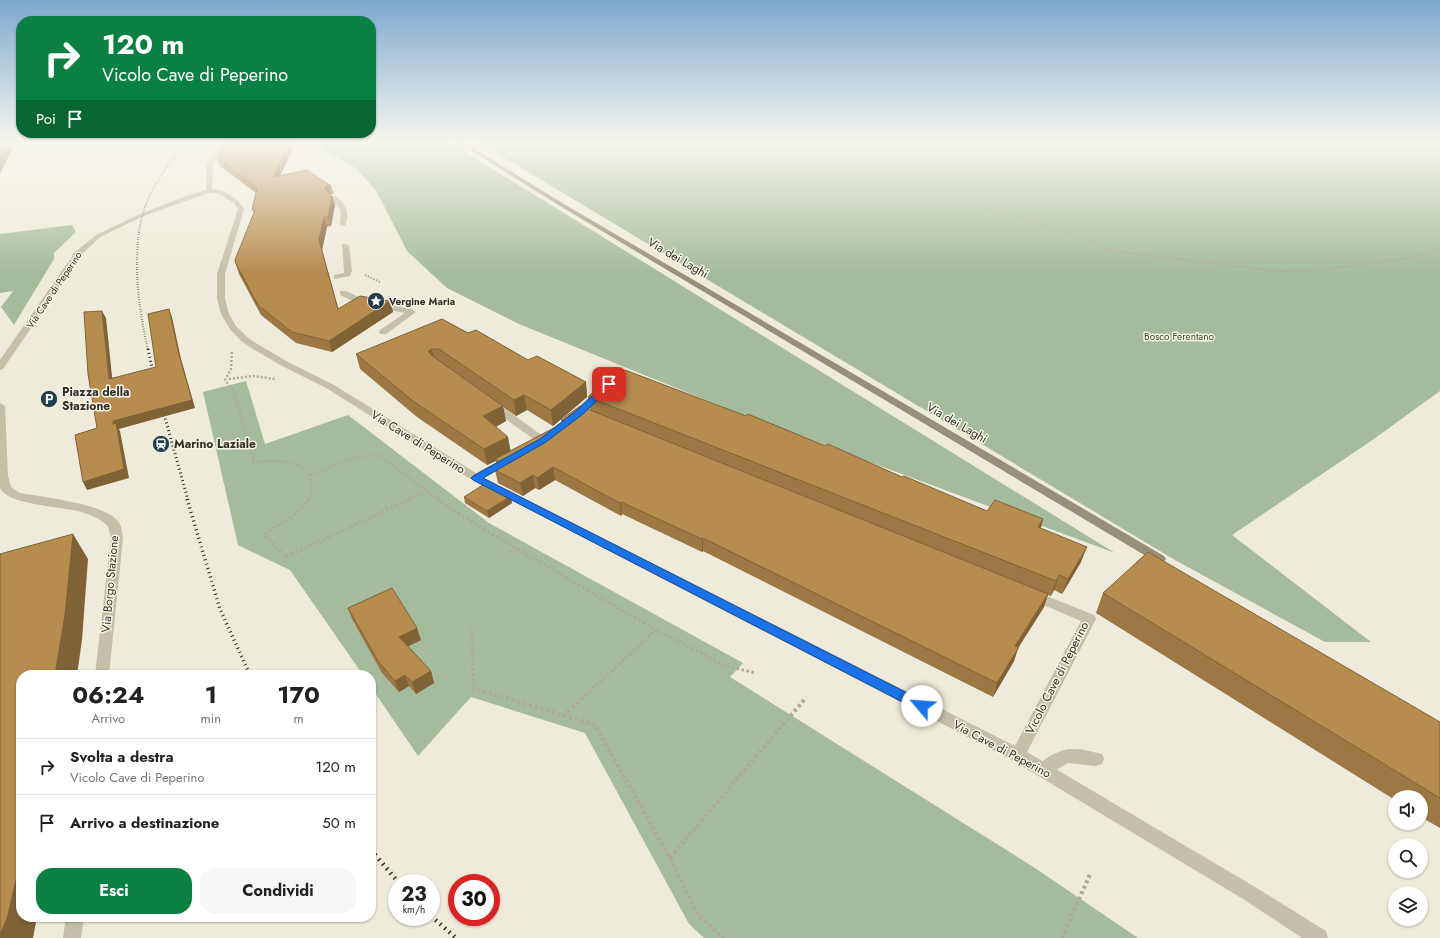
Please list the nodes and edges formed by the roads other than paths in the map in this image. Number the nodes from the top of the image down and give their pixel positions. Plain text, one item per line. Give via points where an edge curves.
1 (209, 186) edge
2 (531, 186) edge
3 (209, 191) junction
4 (331, 197) edge
5 (343, 225) dead end
6 (345, 246) dead end
7 (337, 277) dead end
8 (343, 293) dead end
9 (383, 332) dead end
10 (0, 367) edge
11 (610, 371) dead end
12 (488, 401) edge
13 (0, 406) edge
14 (580, 412) junction
15 (595, 418) edge
16 (568, 422) edge
17 (530, 448) edge
18 (516, 455) edge
19 (476, 478) junction
20 (1168, 564) edge
21 (1023, 592) edge
22 (103, 670) edge
23 (1018, 755) junction
24 (1096, 759) dead end
25 (1044, 770) junction
26 (74, 922) edge
27 (72, 938) edge
28 (1319, 938) edge

1 - 3 street
2 - 20 main road, Via dei Laghi
3 - 10 street, Via Cave di Peperino via 188,196 142,215 92,240 74,259
3 - 19 street, Via Cave di Peperino via 223,194 237,202 241,209 221,274 221,299 229,320 244,339 276,359 331,387
4 - 5 street via 342,204
6 - 7 street via 348,272
8 - 9 street via 362,302 412,312
11 - 14 street via 609,384
12 - 17 street via 546,438
13 - 22 street, Via Borgo Stazione via 2,476 6,489 17,496 83,508 102,515 114,524 117,538
14 - 15 street
14 - 16 street
18 - 19 street
19 - 23 street, Via Cave di Peperino
21 - 23 street, Vicolo Cave di Peperino via 1089,618
23 - 25 street, Via Cave di Peperino
24 - 25 street via 1076,755 1063,756
25 - 28 street, Via Cave di Peperino
26 - 27 street

